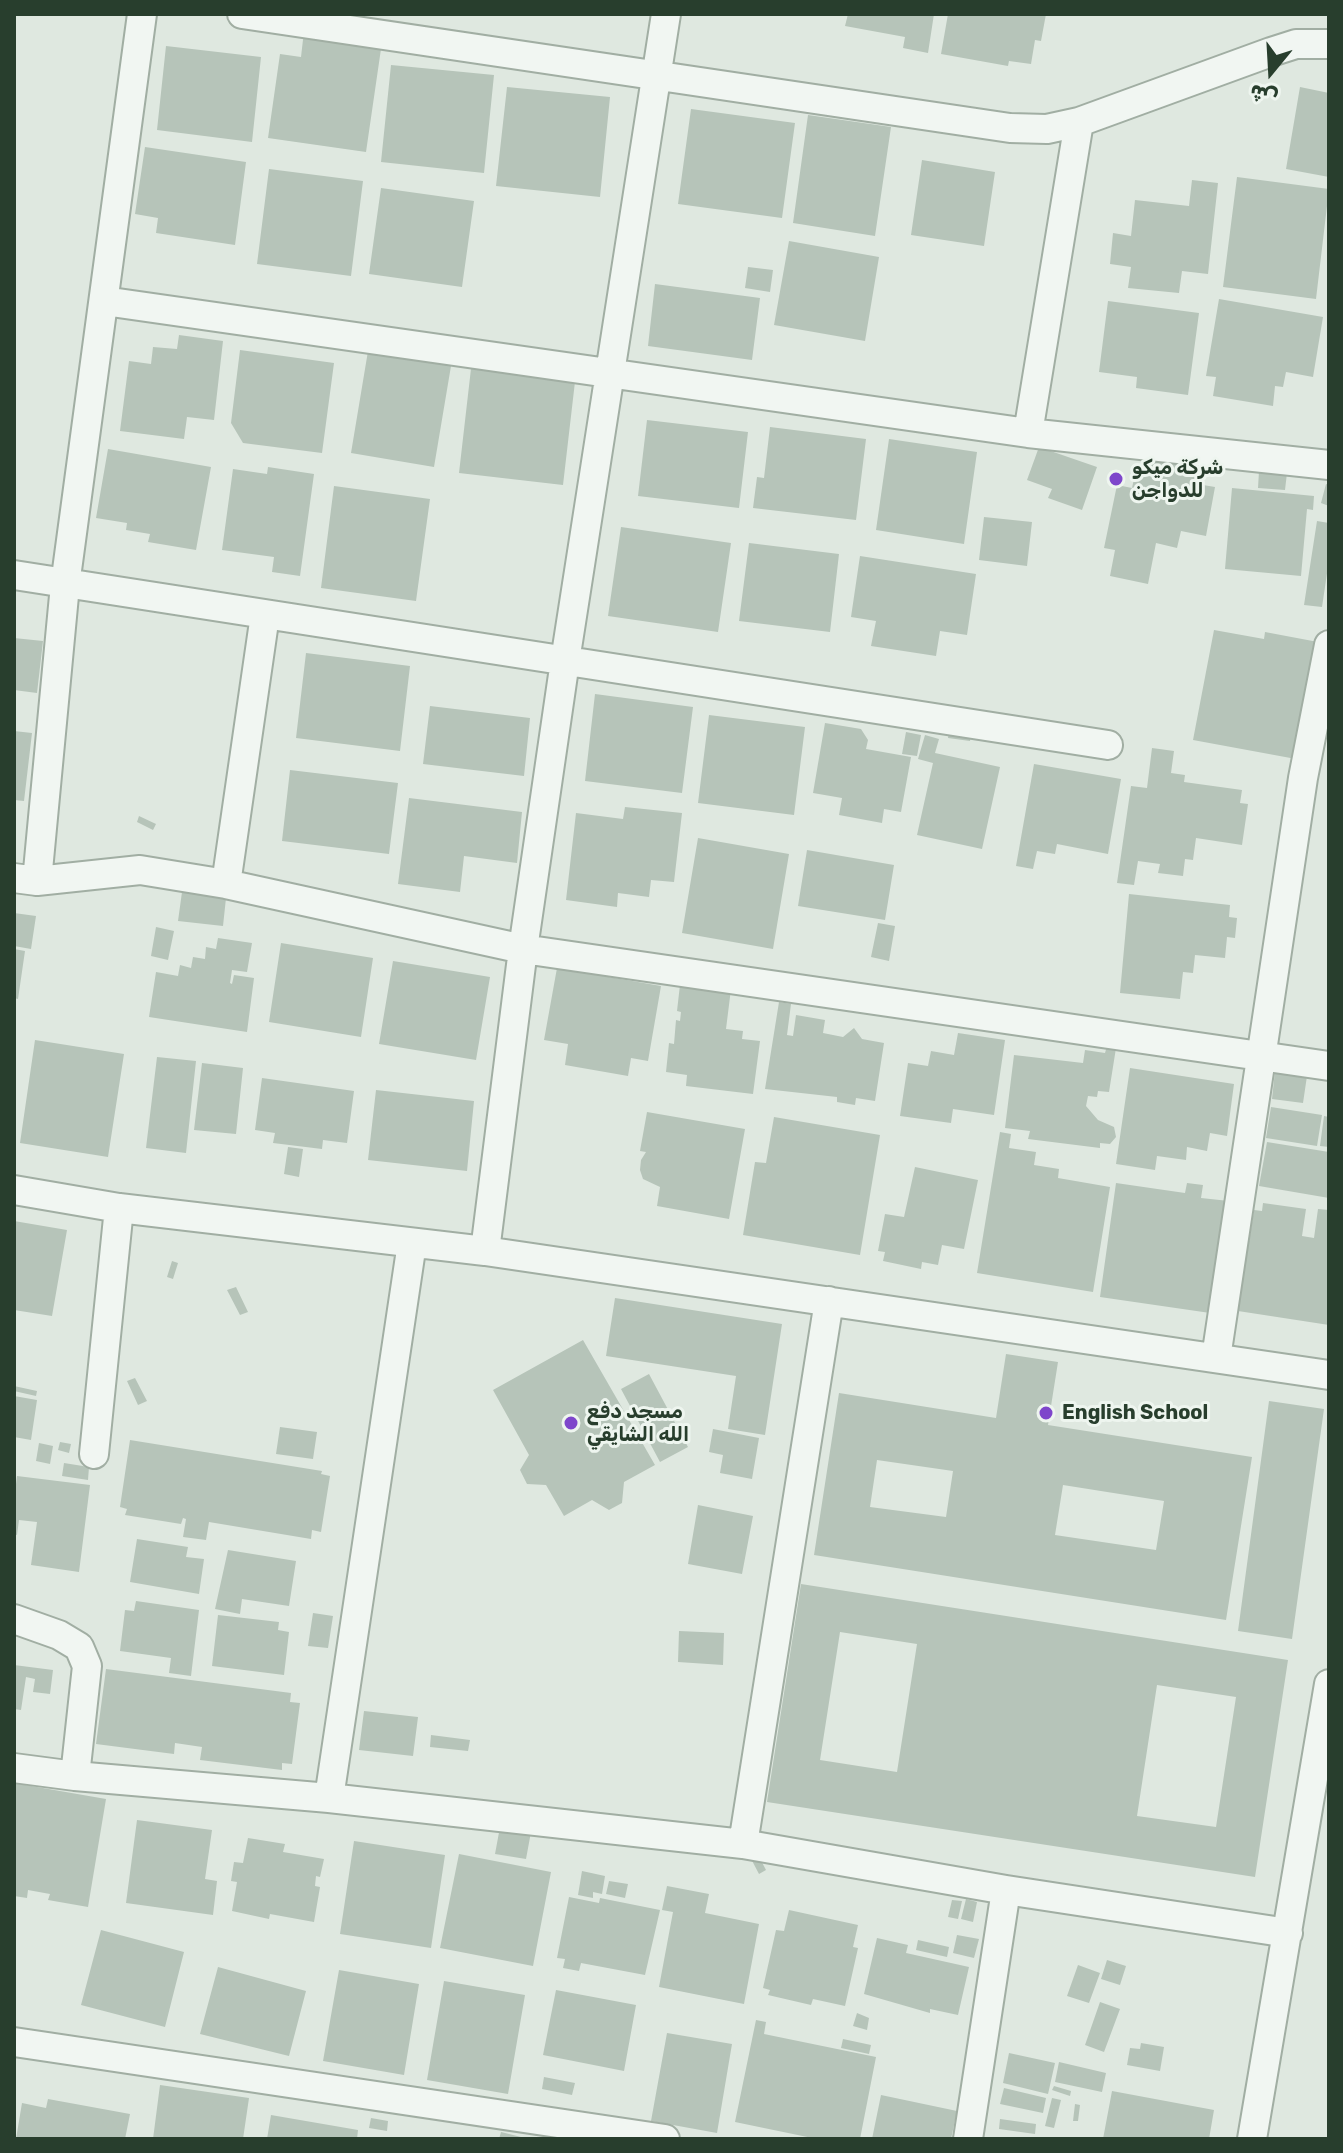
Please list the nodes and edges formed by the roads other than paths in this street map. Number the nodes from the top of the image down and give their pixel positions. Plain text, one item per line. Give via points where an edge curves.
1 (142, 14) edge
2 (242, 14) edge
3 (666, 14) edge
4 (1329, 44) edge
5 (657, 77) junction
6 (1079, 122) junction
7 (104, 301) junction
8 (608, 371) junction
9 (1028, 433) junction
10 (1329, 465) edge
11 (14, 575) edge
12 (65, 585) junction
13 (265, 615) junction
14 (1329, 645) edge
15 (565, 661) junction
16 (1108, 745) dead end
17 (25, 880) edge
18 (226, 884) junction
19 (523, 949) junction
20 (1261, 1056) junction
21 (1329, 1066) edge
22 (14, 1190) edge
23 (119, 1208) junction
24 (412, 1243) junction
25 (485, 1251) junction
26 (829, 1301) junction
27 (1216, 1358) junction
28 (1329, 1375) edge
29 (94, 1454) dead end
30 (14, 1619) edge
31 (1329, 1684) edge
32 (14, 1768) edge
33 (75, 1776) junction
34 (329, 1798) junction
35 (743, 1844) junction
36 (1006, 1890) junction
37 (1288, 1933) junction
38 (14, 2042) edge
39 (665, 2139) edge
40 (968, 2139) edge
41 (1252, 2139) edge

1 - 7 street
2 - 5 street
3 - 5 street
4 - 6 street via 1296,44
5 - 6 street via 1010,128 1047,129
5 - 8 street
6 - 9 street
7 - 8 street
7 - 12 street
8 - 9 street
8 - 15 street
9 - 10 street
11 - 12 street
12 - 13 street
12 - 17 street
13 - 15 street
13 - 18 street
14 - 20 street
15 - 16 street
15 - 19 street
17 - 18 street via 140,870
18 - 19 street
19 - 20 street
19 - 25 street
20 - 21 street
20 - 27 street
22 - 23 street
23 - 24 street
23 - 29 street
24 - 25 street
24 - 34 street
25 - 26 street
26 - 27 street
26 - 35 street
27 - 28 street
30 - 33 street via 79,1647 87,1666
31 - 37 street
32 - 33 street
33 - 34 street
34 - 35 street
35 - 36 street
36 - 37 street
36 - 40 street
37 - 41 street
38 - 39 street

